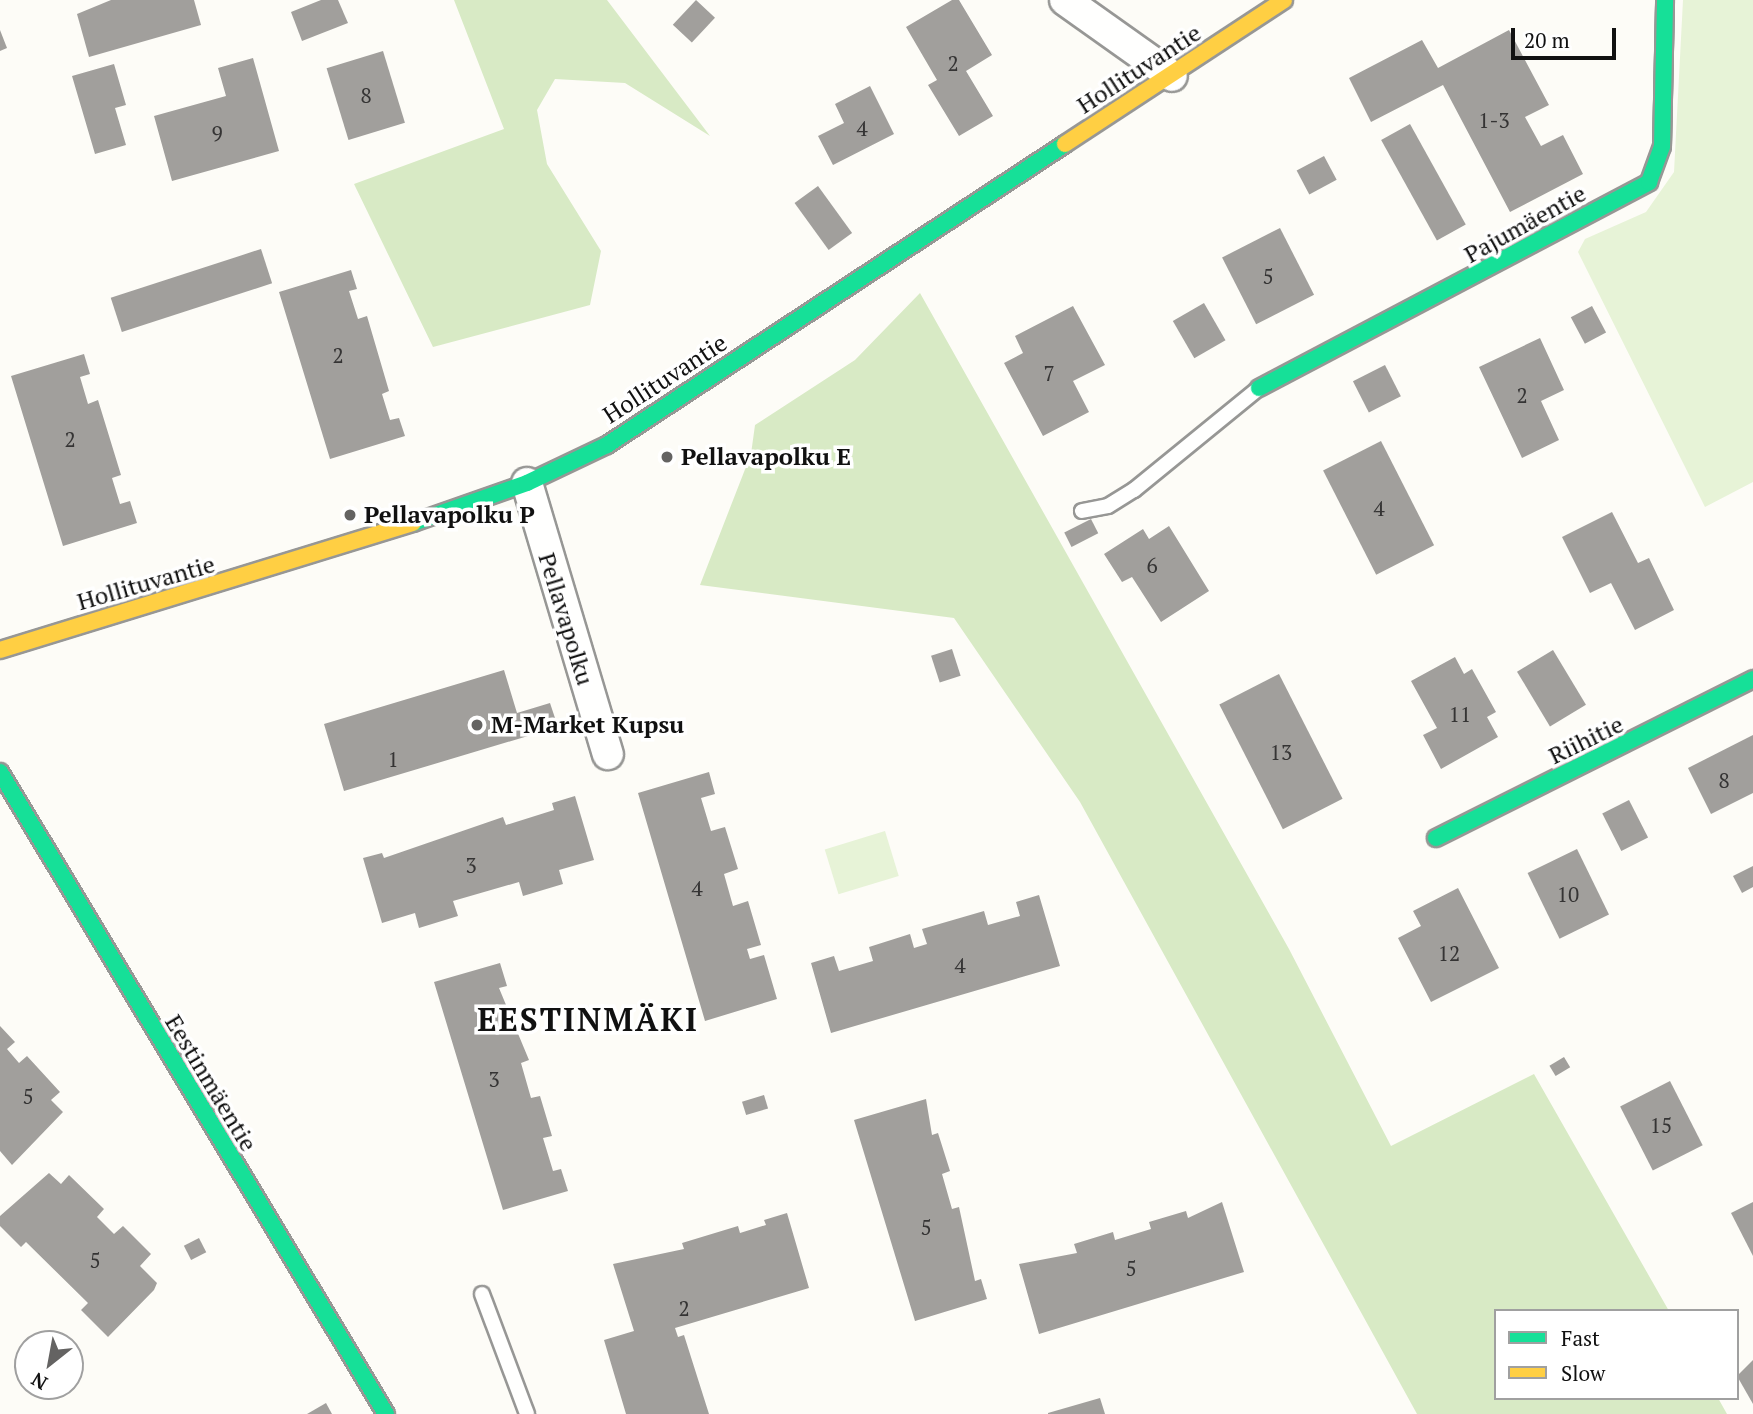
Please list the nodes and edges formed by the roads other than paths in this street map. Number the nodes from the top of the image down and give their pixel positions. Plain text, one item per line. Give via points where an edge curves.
1 (1065, 0) edge
2 (1284, 0) edge
3 (1665, 0) edge
4 (1172, 76) junction
5 (1259, 388) joint
6 (527, 483) junction
7 (1082, 511) dead end
8 (0, 650) edge
9 (1753, 679) edge
10 (608, 754) dead end
11 (0, 772) edge
12 (1436, 838) dead end
13 (482, 1294) dead end
14 (386, 1414) edge
15 (527, 1414) edge

1 - 4 street
2 - 4 street, Hollituvantie
3 - 5 street, Pajumäentie via 1661,147 1649,182
4 - 6 street, Hollituvantie via 607,444
5 - 7 lane via 1134,490 1108,506
6 - 8 street, Hollituvantie via 301,561
6 - 10 street, Pellavapolku
9 - 12 street, Riihitie
11 - 14 street, Eestinmäentie
13 - 15 lane

